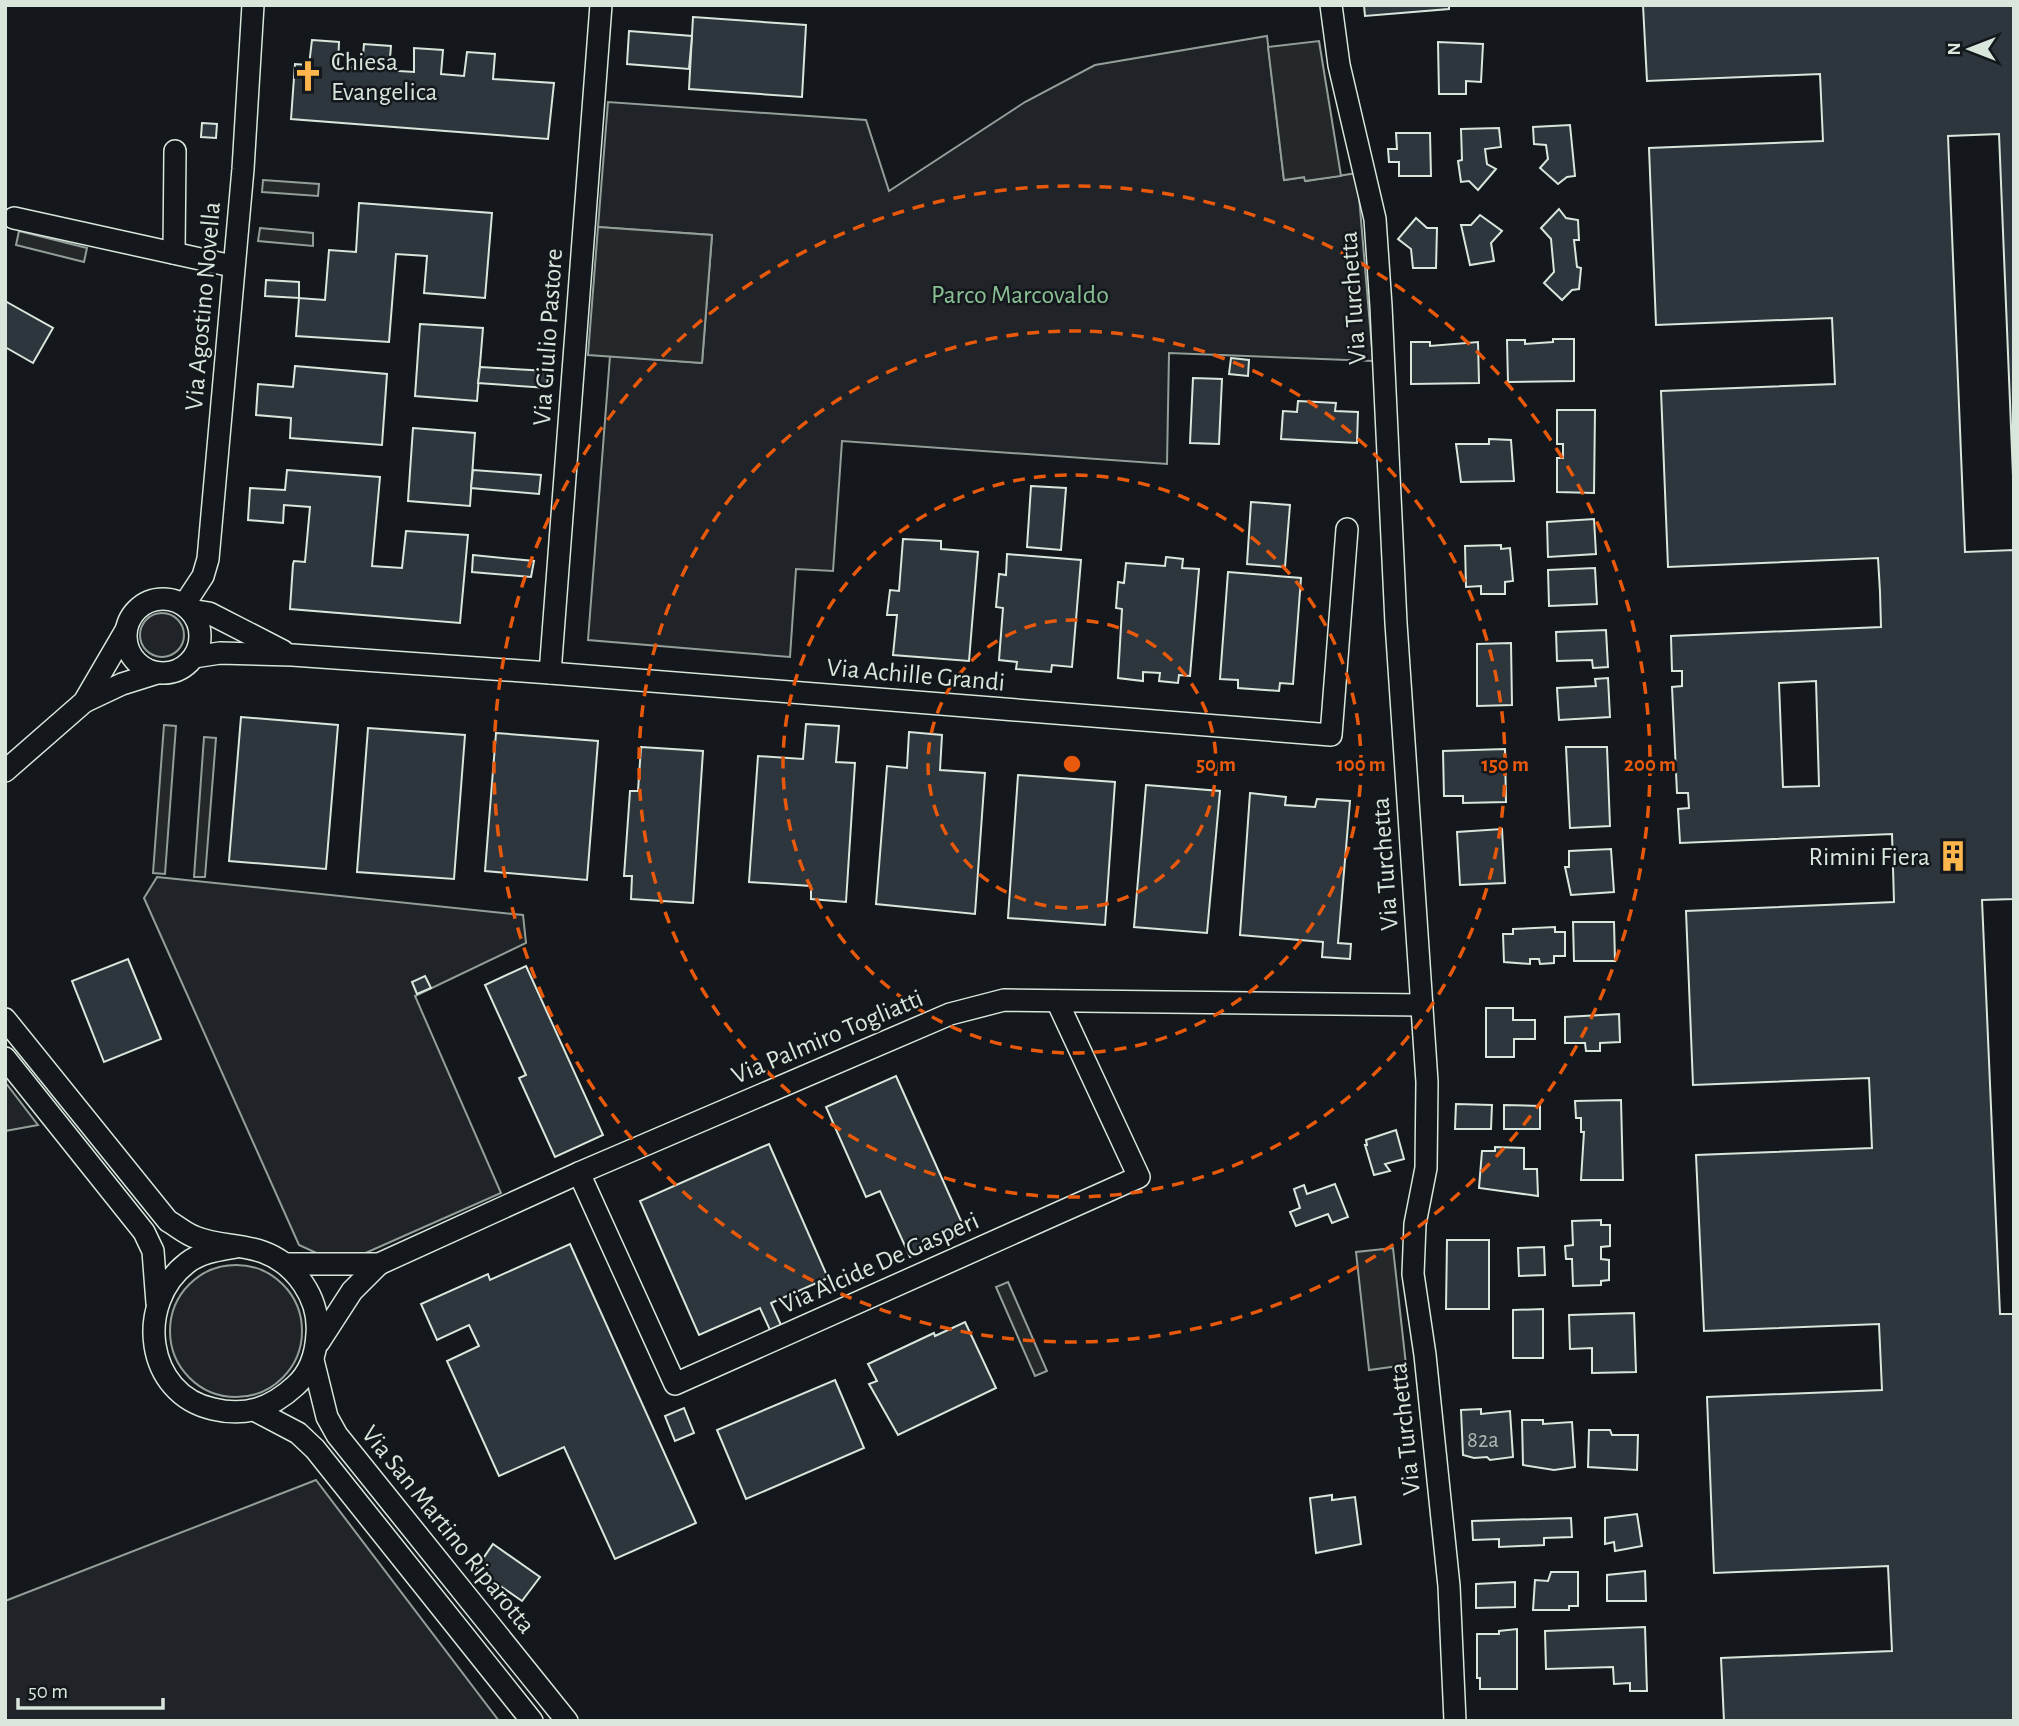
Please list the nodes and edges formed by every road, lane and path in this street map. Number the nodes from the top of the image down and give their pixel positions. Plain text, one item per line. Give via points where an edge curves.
1 (253, 5) edge
2 (601, 5) edge
3 (1331, 5) edge
4 (175, 151) dead end
5 (14, 218) dead end
6 (174, 253) junction
7 (232, 266) junction
8 (1347, 530) dead end
9 (187, 607) junction
10 (126, 630) junction
11 (292, 655) junction
12 (194, 657) junction
13 (157, 673) junction
14 (550, 673) junction
15 (84, 702) junction
16 (5, 771) edge
17 (1057, 1000) junction
18 (1422, 1005) junction
19 (5, 1019) edge
20 (5, 1058) edge
21 (579, 1173) junction
22 (236, 1247) junction
23 (286, 1264) junction
24 (379, 1264) junction
25 (157, 1303) junction
26 (315, 1353) junction
27 (256, 1411) junction
28 (532, 1721) edge
29 (567, 1721) edge
30 (1455, 1721) edge

1 - 7 street, Via Agostino Novella
2 - 14 street, Via Giulio Pastore
3 - 18 street, Via Turchetta via 1339,65 1374,219
4 - 6 street
5 - 6 street
6 - 7 street
7 - 9 street, Via Agostino Novella via 208,559
8 - 14 street, Via Achille Grandi via 1331,735
9 - 10 street, Via Achille Grandi via 164,598 143,604
9 - 11 street, Via Achille Grandi via 209,613
9 - 12 street via 196,618 201,638
10 - 13 street via 129,653 136,663
10 - 15 street, Via Achille Grandi
11 - 12 street, Via Achille Grandi
11 - 14 street, Via Achille Grandi
12 - 13 street, Via Achille Grandi via 177,671
13 - 15 street, Via Achille Grandi
15 - 16 street, Via Achille Grandi
17 - 18 street, Via Palmiro Togliatti
17 - 21 street, Via Palmiro Togliatti via 1004,1000 950,1013
17 - 21 street, Via Alcide De Gasperi via 1139,1177 675,1384
18 - 30 street, Via Turchetta via 1426,1168 1415,1224 1413,1274 1449,1586
19 - 22 street via 168,1221 195,1237
20 - 25 street via 144,1232 153,1251
21 - 24 street, Via Palmiro Togliatti
22 - 23 street via 262,1252
22 - 25 street via 211,1251 188,1262 169,1280
23 - 24 street, Via Palmiro Togliatti
23 - 26 street via 313,1301 318,1324
24 - 26 street via 352,1291
25 - 27 street via 152,1328 166,1377 183,1395 206,1408 230,1413
26 - 27 street via 299,1383 280,1400
26 - 29 street, Via San Martino Riparotta via 327,1417 337,1435
27 - 28 street, Via San Martino Riparotta via 298,1433 315,1449

